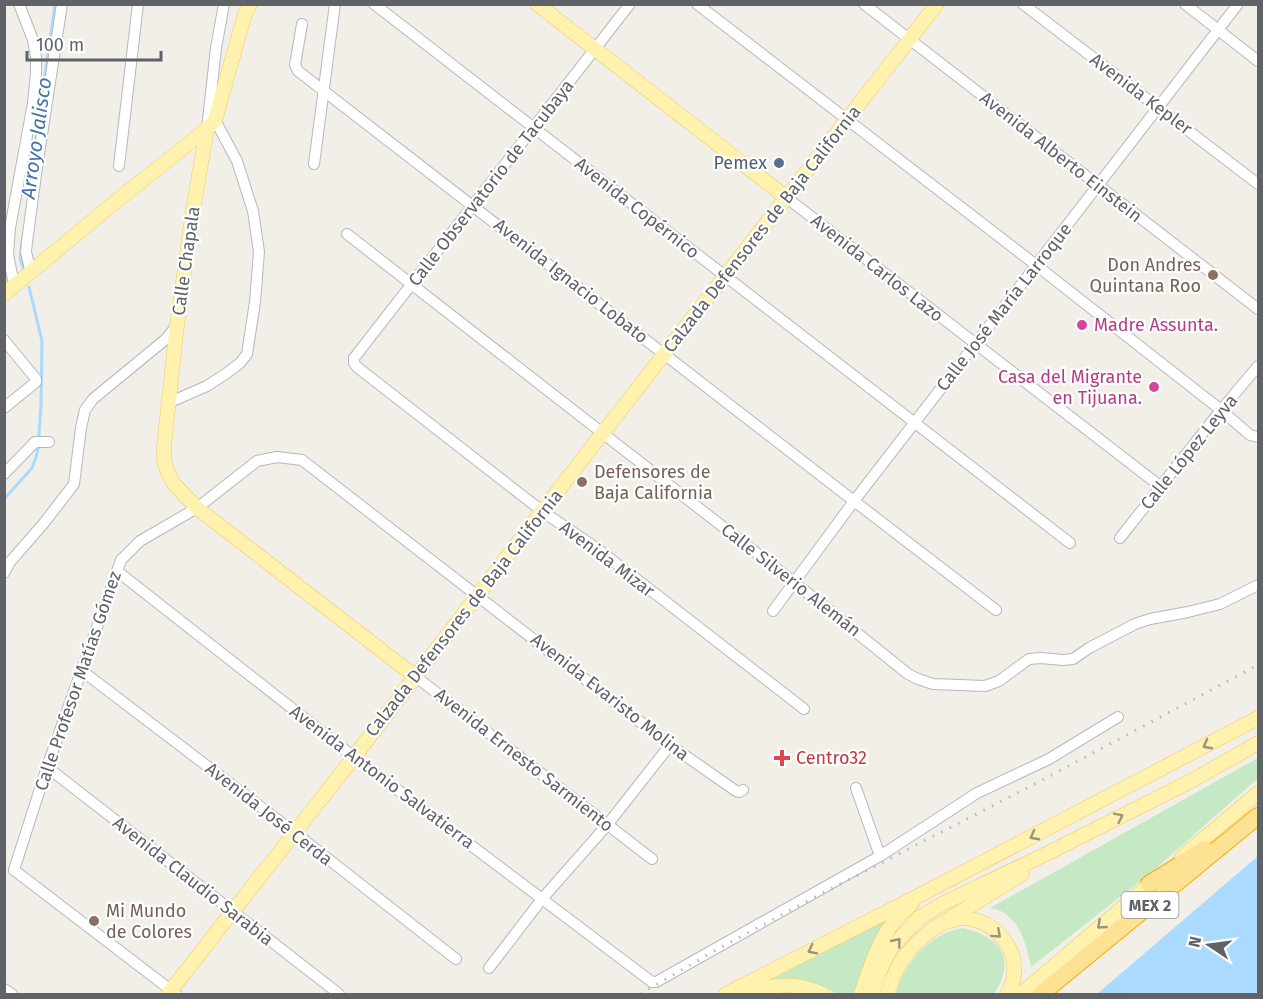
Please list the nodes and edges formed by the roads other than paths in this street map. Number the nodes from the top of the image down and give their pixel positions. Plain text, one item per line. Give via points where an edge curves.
1 (19, 4) edge
2 (62, 4) edge
3 (138, 4) edge
4 (224, 4) edge
5 (249, 4) edge
6 (335, 4) edge
7 (374, 4) edge
8 (537, 4) edge
9 (630, 4) edge
10 (697, 4) edge
11 (864, 4) edge
12 (937, 4) edge
13 (1023, 4) edge
14 (1185, 4) edge
15 (1238, 4) edge
16 (302, 24) dead end
17 (1218, 30) junction
18 (909, 40) junction
19 (596, 49) junction
20 (1258, 61) edge
21 (324, 91) junction
22 (1158, 107) junction
23 (847, 121) junction
24 (211, 124) junction
25 (534, 128) junction
26 (314, 164) dead end
27 (119, 165) dead end
28 (1258, 183) edge
29 (1097, 186) junction
30 (787, 198) junction
31 (473, 206) junction
32 (347, 234) dead end
33 (1036, 265) junction
34 (31, 273) junction
35 (726, 276) junction
36 (411, 285) junction
37 (9, 290) edge
38 (1258, 309) edge
39 (177, 325) junction
40 (4, 340) edge
41 (975, 345) junction
42 (665, 354) junction
43 (354, 363) joint
44 (1258, 366) edge
45 (168, 403) junction
46 (4, 408) edge
47 (1221, 410) junction
48 (914, 423) junction
49 (604, 434) junction
50 (1258, 437) edge
51 (42, 442) dead end
52 (302, 460) joint
53 (4, 474) edge
54 (1160, 486) junction
55 (854, 501) junction
56 (197, 508) junction
57 (542, 511) junction
58 (1120, 538) dead end
59 (1070, 543) dead end
60 (117, 571) junction
61 (4, 573) edge
62 (795, 583) junction
63 (1258, 585) edge
64 (478, 596) junction
65 (996, 609) dead end
66 (773, 611) dead end
67 (81, 670) junction
68 (416, 677) junction
69 (804, 709) dead end
70 (1118, 717) dead end
71 (1258, 718) edge
72 (1258, 743) edge
73 (670, 745) junction
74 (354, 757) junction
75 (47, 767) junction
76 (856, 788) dead end
77 (743, 790) dead end
78 (1258, 793) edge
79 (1258, 815) edge
80 (608, 824) junction
81 (295, 832) junction
82 (1048, 853) junction
83 (880, 856) junction
84 (652, 859) dead end
85 (9, 873) edge
86 (1149, 884) junction
87 (920, 895) junction
88 (542, 899) junction
89 (233, 912) junction
90 (944, 922) junction
91 (456, 959) dead end
92 (489, 968) dead end
93 (4, 989) edge
94 (172, 993) edge
95 (12, 994) edge
96 (339, 994) edge
97 (726, 994) edge
98 (748, 994) edge
99 (822, 994) edge
100 (861, 994) edge
101 (872, 994) edge
102 (887, 994) edge
103 (1007, 994) edge
104 (1021, 994) edge
105 (1041, 994) edge

1 - 37 street via 33,40 36,74 10,228
2 - 34 street via 27,242
3 - 27 street
4 - 24 street, Calle Chapala via 216,48
5 - 24 main road via 220,108
6 - 21 street
7 - 25 street, Avenida Copérnico
8 - 19 main road, Avenida Carlos Lazo
9 - 19 street, Calle Observatorio de Tacubaya
10 - 23 street
11 - 18 street, Avenida Alberto Einstein
12 - 18 main road, Calzada Defensores de Baja California
13 - 22 street, Avenida Kepler
14 - 17 street
15 - 17 street, Calle José María Larroque
16 - 21 street, Avenida Ignacio Lobato via 295,65
17 - 20 street
17 - 22 street, Calle José María Larroque
18 - 23 main road, Calzada Defensores de Baja California
18 - 29 street, Avenida Alberto Einstein
19 - 25 street, Calle Observatorio de Tacubaya
19 - 30 main road, Avenida Carlos Lazo
21 - 26 street
21 - 31 street, Avenida Ignacio Lobato
22 - 28 street, Avenida Kepler
22 - 29 street, Calle José María Larroque
23 - 30 main road, Calzada Defensores de Baja California
23 - 33 street
24 - 34 main road
24 - 39 main road, Calle Chapala via 193,210
24 - 45 street via 237,161 253,211 259,252 248,354 207,386
25 - 31 street, Calle Observatorio de Tacubaya
25 - 35 street, Avenida Copérnico
29 - 33 street, Calle José María Larroque
29 - 38 street, Avenida Alberto Einstein
30 - 35 main road, Calzada Defensores de Baja California
30 - 41 street, Avenida Carlos Lazo
31 - 36 street, Calle Observatorio de Tacubaya
31 - 42 street, Avenida Ignacio Lobato
32 - 36 street, Calle Silverio Alemán
33 - 41 street, Calle José María Larroque
33 - 47 street
34 - 37 main road
35 - 42 main road, Calzada Defensores de Baja California
35 - 48 street, Avenida Copérnico
36 - 43 street, Calle Observatorio de Tacubaya
36 - 49 street, Calle Silverio Alemán
39 - 45 main road, Calle Chapala
39 - 61 street via 85,410 74,484
40 - 46 street via 36,379
41 - 48 street, Calle José María Larroque
41 - 54 street, Avenida Carlos Lazo
42 - 49 main road, Calzada Defensores de Baja California
42 - 55 street, Avenida Ignacio Lobato
43 - 57 street, Avenida Mizar
44 - 47 street, Calle López Leyva
45 - 56 main road, Calle Chapala via 164,460 174,484
47 - 50 street via 1250,435
47 - 54 street, Calle López Leyva
48 - 55 street, Calle José María Larroque
48 - 59 street, Avenida Copérnico
49 - 57 main road, Calzada Defensores de Baja California
49 - 62 street, Calle Silverio Alemán
51 - 53 street
52 - 56 street, Calle Profesor Matías Gómez via 276,457 257,461
52 - 64 street, Avenida Evaristo Molina
54 - 58 street, Calle López Leyva
55 - 62 street, Calle José María Larroque
55 - 65 street, Avenida Ignacio Lobato
56 - 60 street, Calle Profesor Matías Gómez via 140,541 121,560
56 - 68 main road, Avenida Ernesto Sarmiento
57 - 64 main road, Calzada Defensores de Baja California
57 - 69 street, Avenida Mizar
60 - 67 street, Calle Profesor Matías Gómez
60 - 74 street, Avenida Antonio Salvatierra
62 - 63 street, Calle Silverio Alemán via 908,674 933,684 985,686 999,681 1029,659 1073,659 1135,624 1220,604
62 - 66 street, Calle José María Larroque
64 - 68 main road, Calzada Defensores de Baja California
64 - 73 street, Avenida Evaristo Molina
67 - 75 street, Calle Profesor Matías Gómez
67 - 81 street, Avenida José Cerda
68 - 74 main road, Calzada Defensores de Baja California
68 - 80 street, Avenida Ernesto Sarmiento
70 - 83 street via 1049,759 977,793
71 -> 87 main road
82 -> 72 main road
73 - 77 street, Avenida Evaristo Molina via 736,791
73 - 80 street
74 - 81 main road, Calzada Defensores de Baja California
74 - 88 street, Avenida Antonio Salvatierra
75 - 85 street, Calle Profesor Matías Gómez
75 - 89 street, Avenida Claudio Sarabia
76 - 83 street
78 - 86 main road
79 - 86 highway
79 - 105 highway, MEX 2
80 - 84 street, Avenida Ernesto Sarmiento
80 - 88 street
81 - 89 main road, Calzada Defensores de Baja California
81 - 91 street, Avenida José Cerda
82 - 90 main road via 1024,873
101 -> 82 main road via 891,948 919,918
83 - 88 street, Avenida Antonio Salvatierra via 656,982
85 - 94 street
86 -> 104 main road
87 -> 97 main road
87 - 100 main road via 892,923
88 - 92 street
89 - 94 main road, Calzada Defensores de Baja California
89 - 96 street, Avenida Claudio Sarabia
90 - 102 main road via 904,955
90 -> 103 main road via 962,918 978,921 992,928 1009,945 1015,975
93 - 95 street
98 - 99 main road via 789,985

